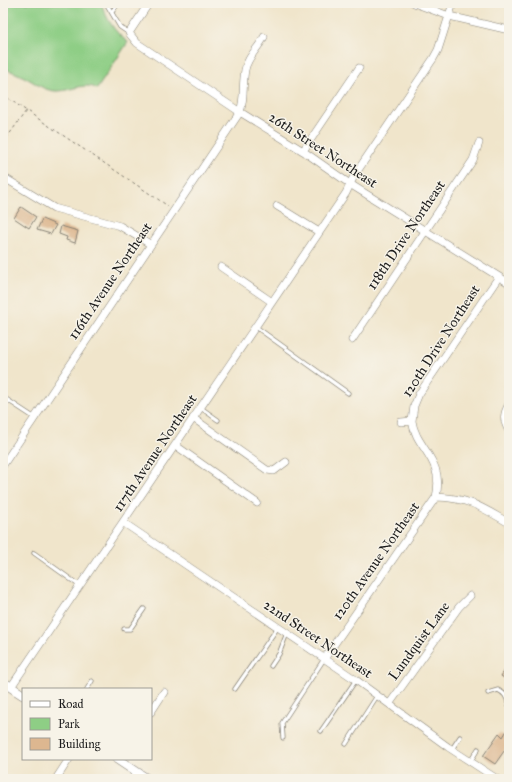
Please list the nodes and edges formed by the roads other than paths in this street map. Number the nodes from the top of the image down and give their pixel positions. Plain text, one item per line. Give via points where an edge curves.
1 (106, 3) edge
2 (118, 3) edge
3 (149, 3) edge
4 (414, 3) edge
5 (453, 3) edge
6 (112, 12) junction
7 (449, 16) junction
8 (509, 30) edge
9 (129, 33) junction
10 (264, 37) dead end
11 (359, 68) dead end
12 (240, 112) junction
13 (479, 143) dead end
14 (303, 151) junction
15 (3, 177) edge
16 (350, 184) junction
17 (277, 206) dead end
18 (425, 230) junction
19 (319, 232) junction
20 (150, 244) junction
21 (220, 267) dead end
22 (498, 278) junction
23 (509, 283) edge
24 (272, 302) junction
25 (256, 326) junction
26 (352, 340) dead end
27 (348, 393) dead end
28 (3, 397) edge
29 (509, 404) edge
30 (200, 408) junction
31 (35, 418) junction
32 (193, 418) junction
33 (218, 420) dead end
34 (412, 421) junction
35 (401, 422) dead end
36 (509, 431) edge
37 (175, 445) junction
38 (286, 462) dead end
39 (3, 466) edge
40 (436, 497) junction
41 (257, 503) dead end
42 (124, 522) junction
43 (509, 523) edge
44 (34, 553) dead end
45 (82, 586) junction
46 (470, 596) dead end
47 (144, 609) dead end
48 (278, 627) junction
49 (124, 629) dead end
50 (287, 633) junction
51 (324, 659) junction
52 (271, 666) dead end
53 (356, 680) junction
54 (92, 682) dead end
55 (7, 684) edge
56 (88, 688) edge
57 (235, 689) dead end
58 (164, 692) dead end
59 (488, 693) dead end
60 (22, 694) edge
61 (378, 695) junction
62 (508, 698) edge
63 (390, 703) junction
64 (508, 704) edge
65 (152, 710) edge
66 (320, 731) dead end
67 (460, 737) dead end
68 (283, 738) dead end
69 (346, 744) dead end
70 (452, 749) junction
71 (478, 749) dead end
72 (68, 760) edge
73 (119, 760) edge
74 (470, 762) junction
75 (56, 779) edge
76 (147, 779) edge
77 (497, 779) edge

1 - 6 lane
2 - 6 lane
3 - 9 street
4 - 7 street
5 - 7 street, 117th Avenue Northeast
6 - 9 lane via 120,27
7 - 8 street
7 - 16 street, 117th Avenue Northeast via 433,59
9 - 12 street, 26th Street Northeast via 137,43
10 - 12 street via 248,61 244,100
11 - 14 street
12 - 14 street, 26th Street Northeast
12 - 20 street, 116th Avenue Northeast
13 - 18 street, 118th Drive Northeast via 473,160
14 - 16 street, 26th Street Northeast
15 - 20 street via 54,208 120,226
16 - 18 street, 26th Street Northeast
16 - 19 street, 117th Avenue Northeast
17 - 19 street
18 - 22 street, 26th Street Northeast
18 - 26 street, 118th Drive Northeast
19 - 24 street, 117th Avenue Northeast
20 - 31 street, 116th Avenue Northeast
21 - 24 street
22 - 23 street, 26th Street Northeast
22 - 34 street, 120th Drive Northeast via 419,394
24 - 25 street, 117th Avenue Northeast
25 - 27 lane
25 - 30 street, 117th Avenue Northeast
28 - 31 lane
29 - 36 street via 504,414 504,422
30 - 32 street, 117th Avenue Northeast
30 - 33 lane
31 - 39 street, 116th Avenue Northeast
32 - 37 street, 117th Avenue Northeast
32 - 38 street via 267,470 274,471
34 - 35 street
34 - 40 street via 437,473
37 - 41 street
37 - 42 street, 117th Avenue Northeast
40 - 43 street via 457,498 472,503
40 - 51 street, 120th Avenue Northeast
42 - 45 street, 117th Avenue Northeast
42 - 48 street, 22nd Street Northeast via 176,560
44 - 45 lane
45 - 55 street, 117th Avenue Northeast
46 - 63 street, Lundquist Lane via 459,607
47 - 49 lane via 130,629
48 - 50 street, 22nd Street Northeast
48 - 57 lane
50 - 51 street, 22nd Street Northeast
50 - 52 lane
51 - 53 street, 22nd Street Northeast
51 - 68 lane via 282,723
53 - 61 street, 22nd Street Northeast
53 - 66 lane
54 - 56 lane
55 - 60 street
58 - 65 street
59 - 62 lane via 498,690
61 - 63 street, 22nd Street Northeast
61 - 69 lane
62 - 64 lane
63 - 70 street, 22nd Street Northeast
67 - 70 lane
70 - 74 street, 22nd Street Northeast
71 - 74 lane
72 - 75 street
73 - 76 street
74 - 77 street, 22nd Street Northeast

